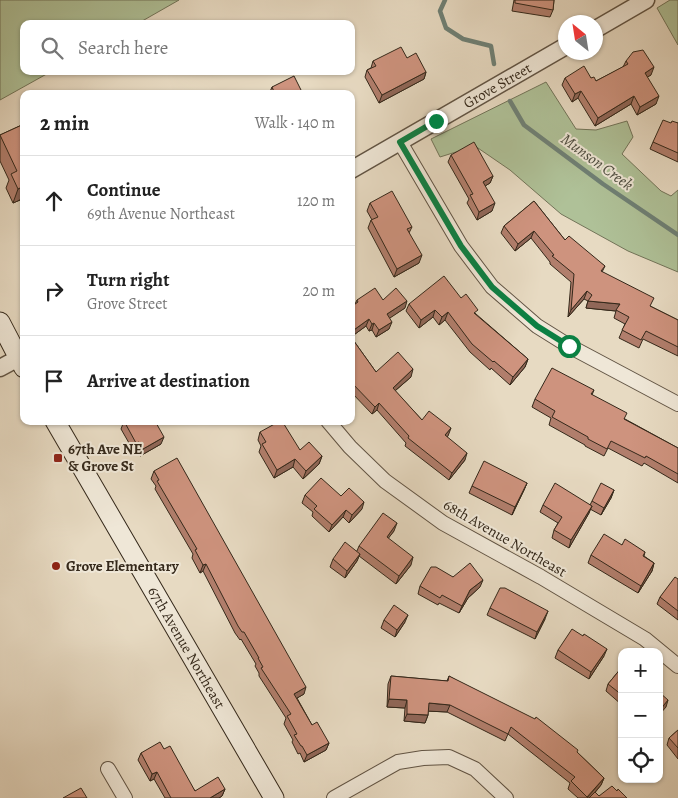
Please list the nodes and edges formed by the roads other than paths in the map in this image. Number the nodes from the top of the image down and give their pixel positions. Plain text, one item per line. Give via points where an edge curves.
1 (646, 0) edge
2 (603, 25) edge
3 (558, 51) edge
4 (400, 142) junction
5 (355, 168) edge
6 (0, 322) edge
7 (20, 357) edge
8 (20, 362) edge
9 (0, 368) edge
10 (678, 404) edge
11 (57, 425) edge
12 (331, 425) edge
13 (678, 666) edge
14 (108, 769) dead end
15 (124, 798) edge
16 (274, 798) edge
17 (334, 798) edge
18 (506, 798) edge

1 - 2 street
3 - 4 street, Grove Street
4 - 5 street, Grove Street
4 - 10 street via 461,246 492,287 537,326
6 - 7 main road
8 - 9 street
11 - 16 main road, 67th Avenue Northeast
12 - 13 street, 68th Avenue Northeast via 385,481 443,523 542,577 637,635
14 - 15 street
17 - 18 street via 398,762 449,757 475,769

